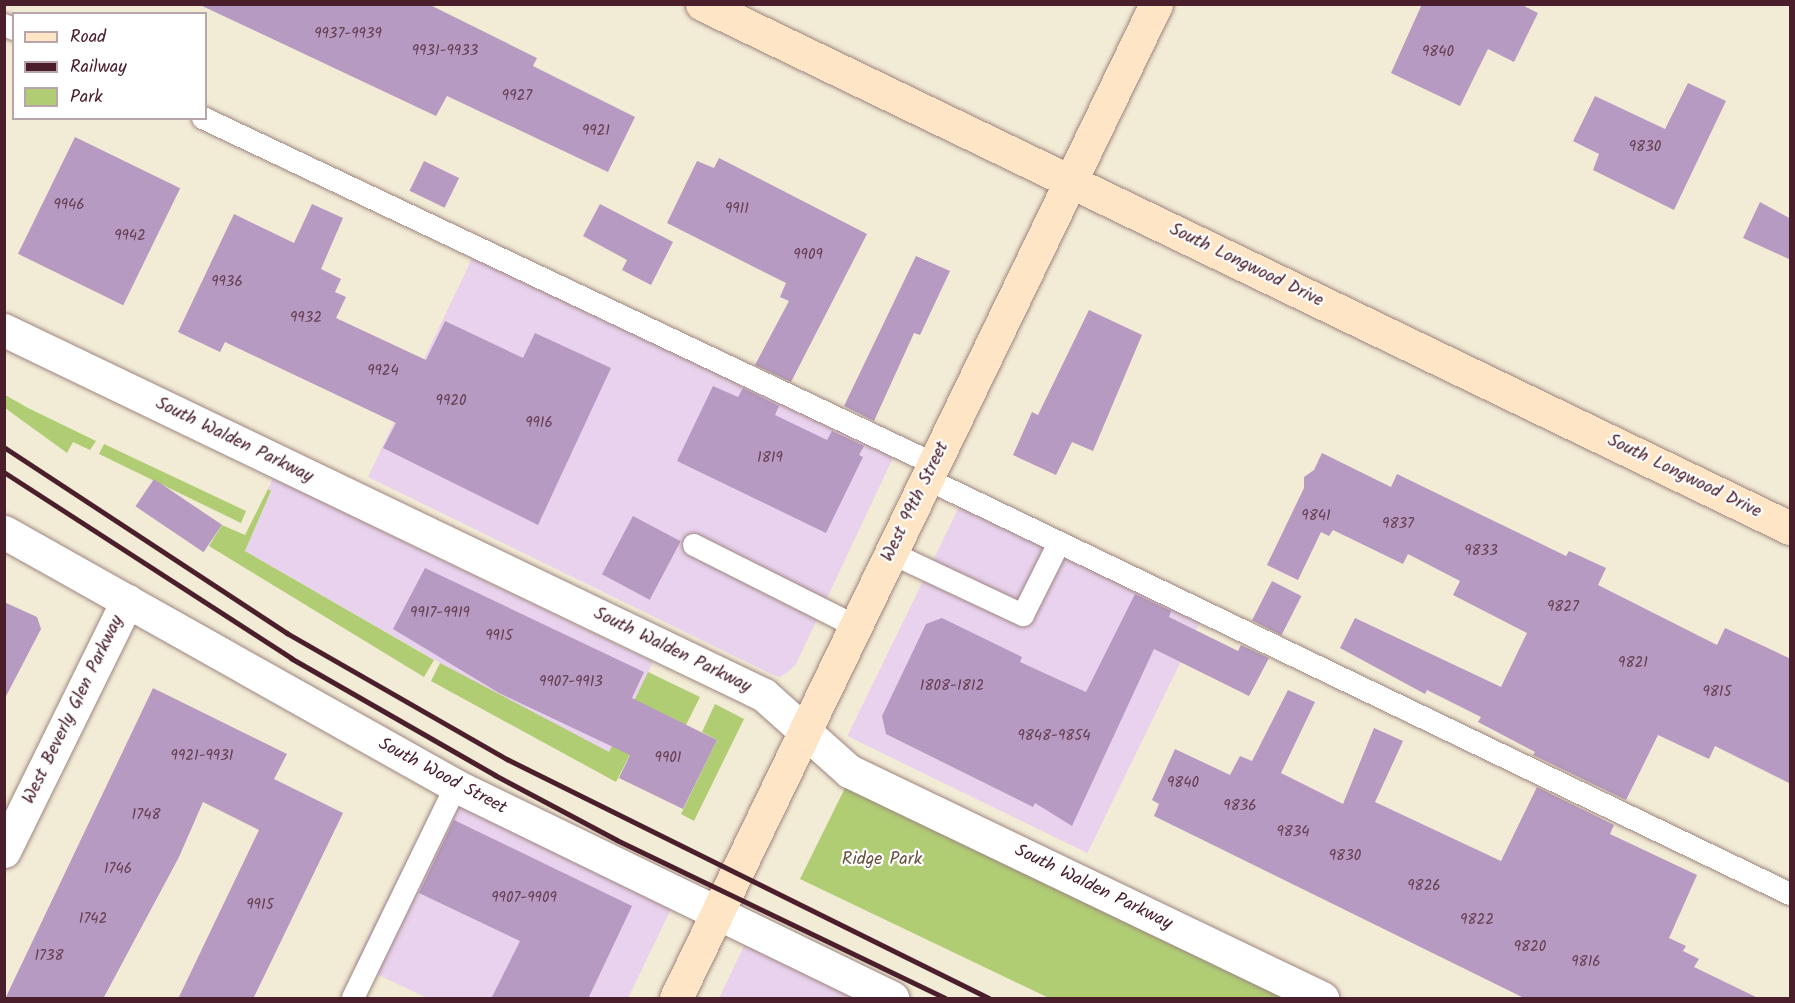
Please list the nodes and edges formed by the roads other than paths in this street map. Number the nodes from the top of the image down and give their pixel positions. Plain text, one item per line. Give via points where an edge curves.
1 (702, 4) edge
2 (1156, 4) edge
3 (207, 120) edge
4 (1071, 182) junction
5 (4, 330) edge
6 (930, 472) junction
7 (1791, 528) edge
8 (4, 532) edge
9 (1059, 543) junction
10 (694, 545) dead end
11 (891, 553) junction
12 (127, 601) junction
13 (855, 626) junction
14 (804, 731) junction
15 (456, 786) junction
16 (4, 851) edge
17 (1791, 894) edge
18 (716, 914) junction
19 (354, 999) edge
20 (676, 999) edge
21 (892, 999) edge
22 (1322, 999) edge

1 - 4 street, South Longwood Drive
2 - 4 street, West 99th Street
3 - 6 lane
4 - 6 street, West 99th Street
4 - 7 street, South Longwood Drive
5 - 14 street, South Walden Parkway via 764,695
6 - 9 lane
6 - 11 street, West 99th Street
8 - 12 street, South Wood Street
9 - 11 lane via 1023,615
9 - 17 lane
10 - 13 lane
11 - 13 street, West 99th Street
12 - 15 street, South Wood Street
12 - 16 street, West Beverly Glen Parkway
13 - 14 street, West 99th Street
14 - 18 street, West 99th Street
14 - 22 street, South Walden Parkway via 849,771
15 - 18 street, South Wood Street
15 - 19 lane
18 - 20 street, West 99th Street
18 - 21 street, South Wood Street

